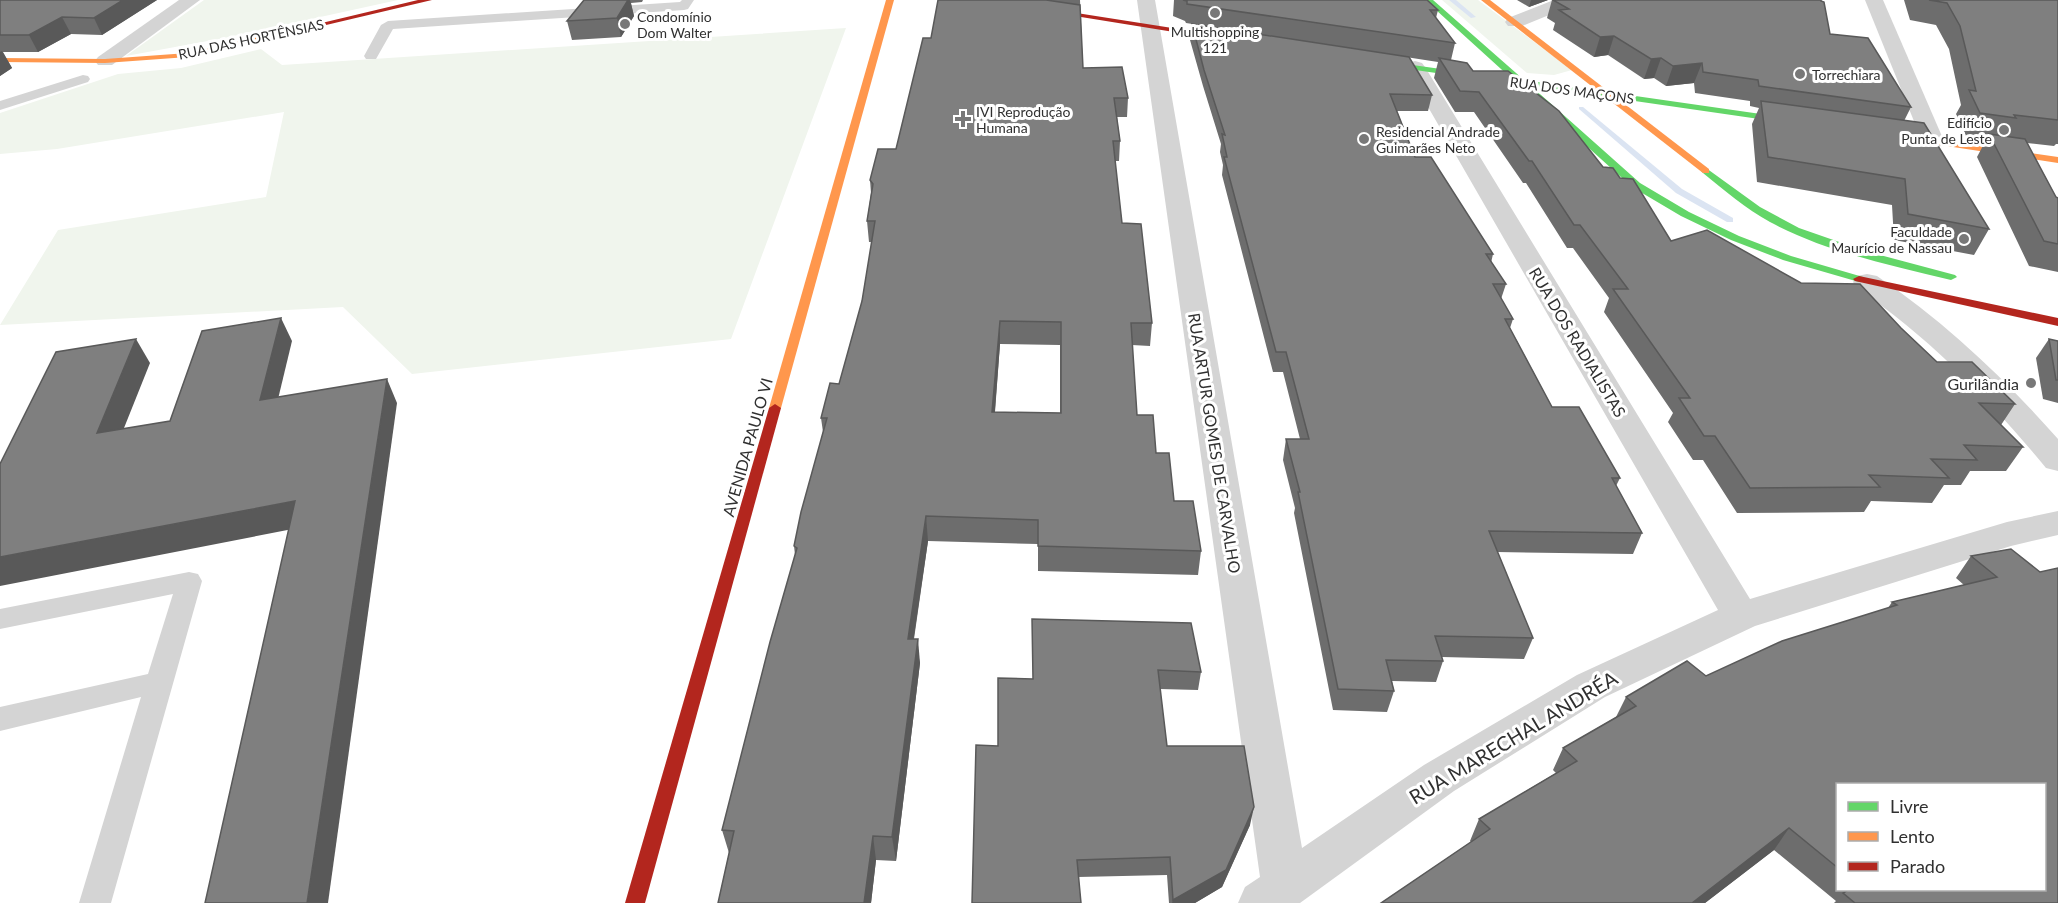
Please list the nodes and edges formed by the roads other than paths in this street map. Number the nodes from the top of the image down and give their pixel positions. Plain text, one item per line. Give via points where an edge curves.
1 (191, 0) edge
2 (428, 0) edge
3 (688, 0) edge
4 (890, 0) edge
5 (980, 0) edge
6 (1429, 0) edge
7 (1485, 0) edge
8 (1570, 0) edge
9 (1874, 0) edge
10 (1148, 14) edge
11 (1515, 22) junction
12 (1254, 43) edge
13 (371, 56) dead end
14 (1358, 59) edge
15 (0, 60) edge
16 (105, 61) junction
17 (1415, 67) junction
18 (83, 79) dead end
19 (1519, 83) junction
20 (1610, 95) junction
21 (0, 106) edge
22 (1818, 125) edge
23 (1875, 133) edge
24 (1933, 141) junction
25 (2058, 160) edge
26 (1966, 281) dead end
27 (1867, 282) junction
28 (2058, 322) edge
29 (2058, 460) edge
30 (2058, 523) edge
31 (1741, 616) junction
32 (0, 619) edge
33 (160, 682) junction
34 (0, 719) edge
35 (1273, 894) edge
36 (95, 903) edge
37 (635, 903) edge

1 - 16 street
2 - 16 street, RUA DAS HORTÊNSIAS via 206,51
3 - 13 lane via 684,6 388,25
4 - 37 street, AVENIDA PAULO VI
5 - 10 street via 1098,23
6 - 19 street
7 - 11 street
8 - 11 street
9 - 24 street
10 - 12 street
10 - 35 street, RUA ARTUR GOMES DE CARVALHO via 1154,82
11 - 20 street
14 - 17 street, RUA DOS MAÇONS
15 - 16 street, RUA DAS HORTÊNSIAS
17 - 19 street, RUA DOS MAÇONS
17 - 31 street, RUA DOS RADIALISTAS
18 - 21 lane
19 - 20 street, RUA DOS MAÇONS
19 - 27 street via 1636,185 1669,207 1776,256
20 - 22 street, RUA DOS MAÇONS
20 - 26 street via 1773,219 1858,254
23 - 24 street
24 - 25 street
27 - 28 street
27 - 29 street via 1944,340
30 - 31 street, RUA MARECHAL ANDRÉA via 2007,534
31 - 35 street, RUA MARECHAL ANDRÉA via 1591,686 1439,778
32 - 33 lane via 189,581
33 - 34 lane
33 - 36 lane

